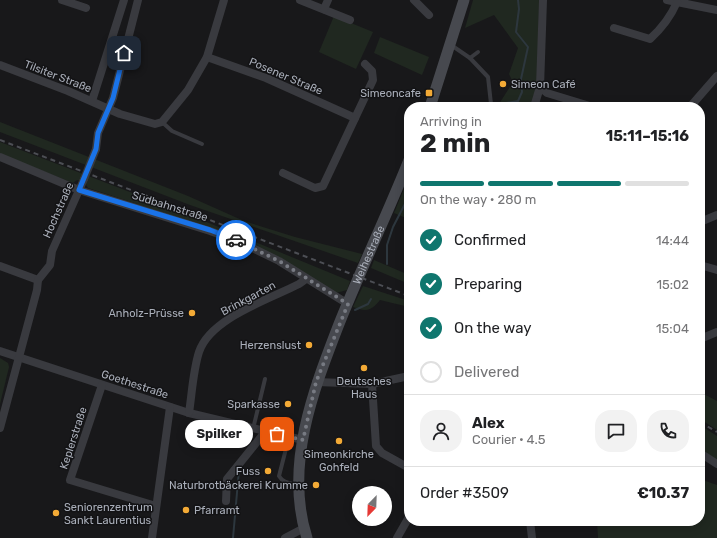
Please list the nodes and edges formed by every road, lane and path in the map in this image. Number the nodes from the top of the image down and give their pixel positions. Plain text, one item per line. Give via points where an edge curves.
1 (62, 0) edge
2 (124, 0) edge
3 (138, 0) edge
4 (224, 0) edge
5 (300, 0) edge
6 (328, 0) edge
7 (414, 0) edge
8 (464, 0) edge
9 (543, 0) edge
10 (667, 0) edge
11 (677, 2) junction
12 (83, 5) edge
13 (324, 9) junction
14 (717, 10) edge
15 (429, 16) dead end
16 (350, 20) dead end
17 (614, 28) dead end
18 (451, 45) junction
19 (478, 52) dead end
20 (207, 57) junction
21 (470, 58) junction
22 (365, 64) dead end
23 (0, 65) edge
24 (717, 76) edge
25 (540, 87) junction
26 (92, 101) junction
27 (432, 102) edge
28 (491, 102) edge
29 (536, 102) edge
30 (577, 102) edge
31 (694, 102) edge
32 (107, 109) junction
33 (355, 118) junction
34 (162, 122) junction
35 (202, 144) dead end
36 (0, 157) edge
37 (404, 172) edge
38 (283, 173) dead end
39 (79, 190) junction
40 (717, 215) edge
41 (705, 220) edge
42 (0, 266) edge
43 (705, 266) edge
44 (717, 270) edge
45 (306, 279) junction
46 (38, 280) junction
47 (348, 304) junction
48 (717, 332) edge
49 (705, 337) edge
50 (0, 351) edge
51 (18, 357) junction
52 (404, 377) edge
53 (265, 379) dead end
54 (316, 382) junction
55 (372, 384) junction
56 (102, 385) junction
57 (170, 407) junction
58 (2, 411) edge
59 (189, 413) junction
60 (0, 428) edge
61 (252, 429) junction
62 (265, 432) junction
63 (288, 437) junction
64 (303, 440) junction
65 (705, 456) edge
66 (717, 464) edge
67 (404, 465) edge
68 (300, 486) junction
69 (226, 501) dead end
70 (156, 506) junction
71 (404, 526) edge
72 (531, 526) edge
73 (306, 533) edge
74 (152, 538) edge
75 (285, 538) edge
76 (397, 538) edge
77 (532, 538) edge

1 - 12 street
2 - 26 street
3 - 32 street, Hochstraße via 113,98
4 - 20 street
5 - 13 street
6 - 13 street
7 - 15 street
8 - 18 main road
9 - 25 street
10 - 11 street
11 - 14 street
11 - 17 street via 657,33 650,39
13 - 16 street
18 - 21 lane
18 - 27 main road
19 - 21 lane
20 - 33 street, Posener Straße via 266,78
20 - 34 street via 188,90
21 - 28 lane via 488,77
22 - 33 street via 372,71 373,80
23 - 26 street, Tilsiter Straße
24 - 31 street
25 - 29 street
25 - 30 street via 547,93
26 - 32 street, Tilsiter Straße
32 - 34 street, Tilsiter Straße via 155,124
32 - 39 street, Hochstraße, bridge via 98,133 96,149
33 - 38 street via 323,186 316,188
34 - 35 lane via 172,131
36 - 39 street, Südbahnstraße
37 - 47 main road, Weihestraße
39 - 45 street, Südbahnstraße via 210,230 279,261
39 - 46 street, Hochstraße via 52,251 50,265
40 - 41 street
42 - 46 street
43 - 44 street
45 - 47 street, Südbahnstraße
45 - 59 street, Brinkgarten via 233,316 212,332 199,351
46 - 51 street, Hochstraße
47 - 54 main road, Weihestraße
48 - 49 street
50 - 51 street, Goethestraße
51 - 56 street, Goethestraße
51 - 58 street, Hochstraße
52 - 55 street
53 - 61 lane
54 - 55 street
54 - 64 main road, Weihestraße
55 - 67 street via 376,446 382,453
56 - 57 street, Goethestraße
56 - 70 street, Keplerstraße via 70,480
57 - 59 street, Goethestraße
57 - 70 street
58 - 60 street, Hochstraße
59 - 61 street, Goethestraße
61 - 62 street, Goethestraße
62 - 63 street, Goethestraße
62 - 69 street via 227,480
63 - 64 street, Goethestraße
63 - 68 lane via 279,476 287,483
64 - 68 main road, Weihestraße
65 - 66 street
68 - 73 main road, Weihestraße
70 - 74 street
71 - 76 street
72 - 77 street
73 - 75 street

